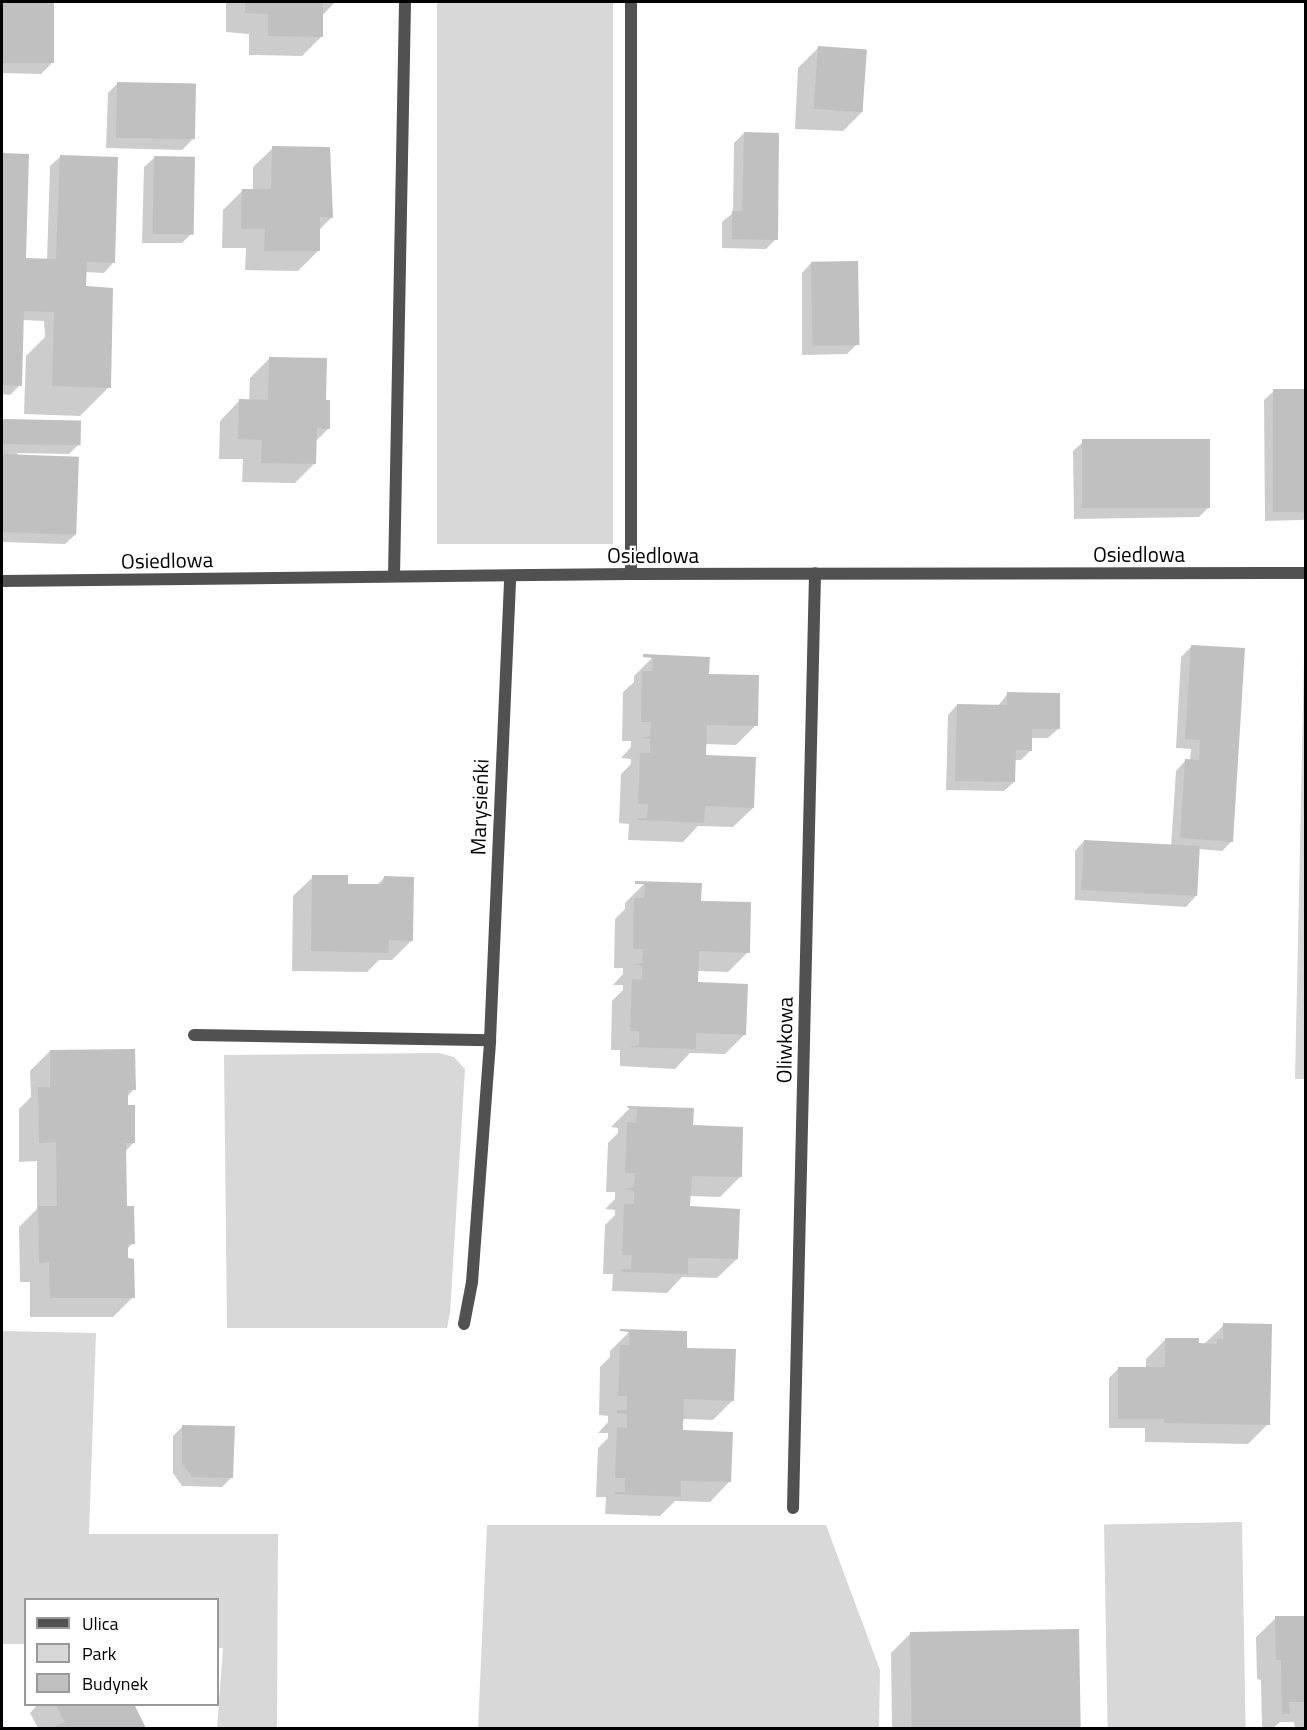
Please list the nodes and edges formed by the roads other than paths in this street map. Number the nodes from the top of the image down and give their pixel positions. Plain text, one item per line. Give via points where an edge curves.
1 (405, 2) edge
2 (631, 2) edge
3 (815, 573) junction
4 (1305, 573) edge
5 (630, 574) junction
6 (394, 576) junction
7 (510, 576) junction
8 (2, 581) edge
9 (194, 1035) dead end
10 (490, 1040) junction
11 (464, 1324) dead end
12 (793, 1508) dead end

1 - 6 street
2 - 5 street
3 - 4 street, Osiedlowa
3 - 5 street, Osiedlowa
3 - 12 street, Oliwkowa
5 - 7 street, Osiedlowa
6 - 7 street, Osiedlowa
6 - 8 street, Osiedlowa
7 - 10 street, Marysieńki
9 - 10 street
10 - 11 street, Marysieńki via 472,1282

